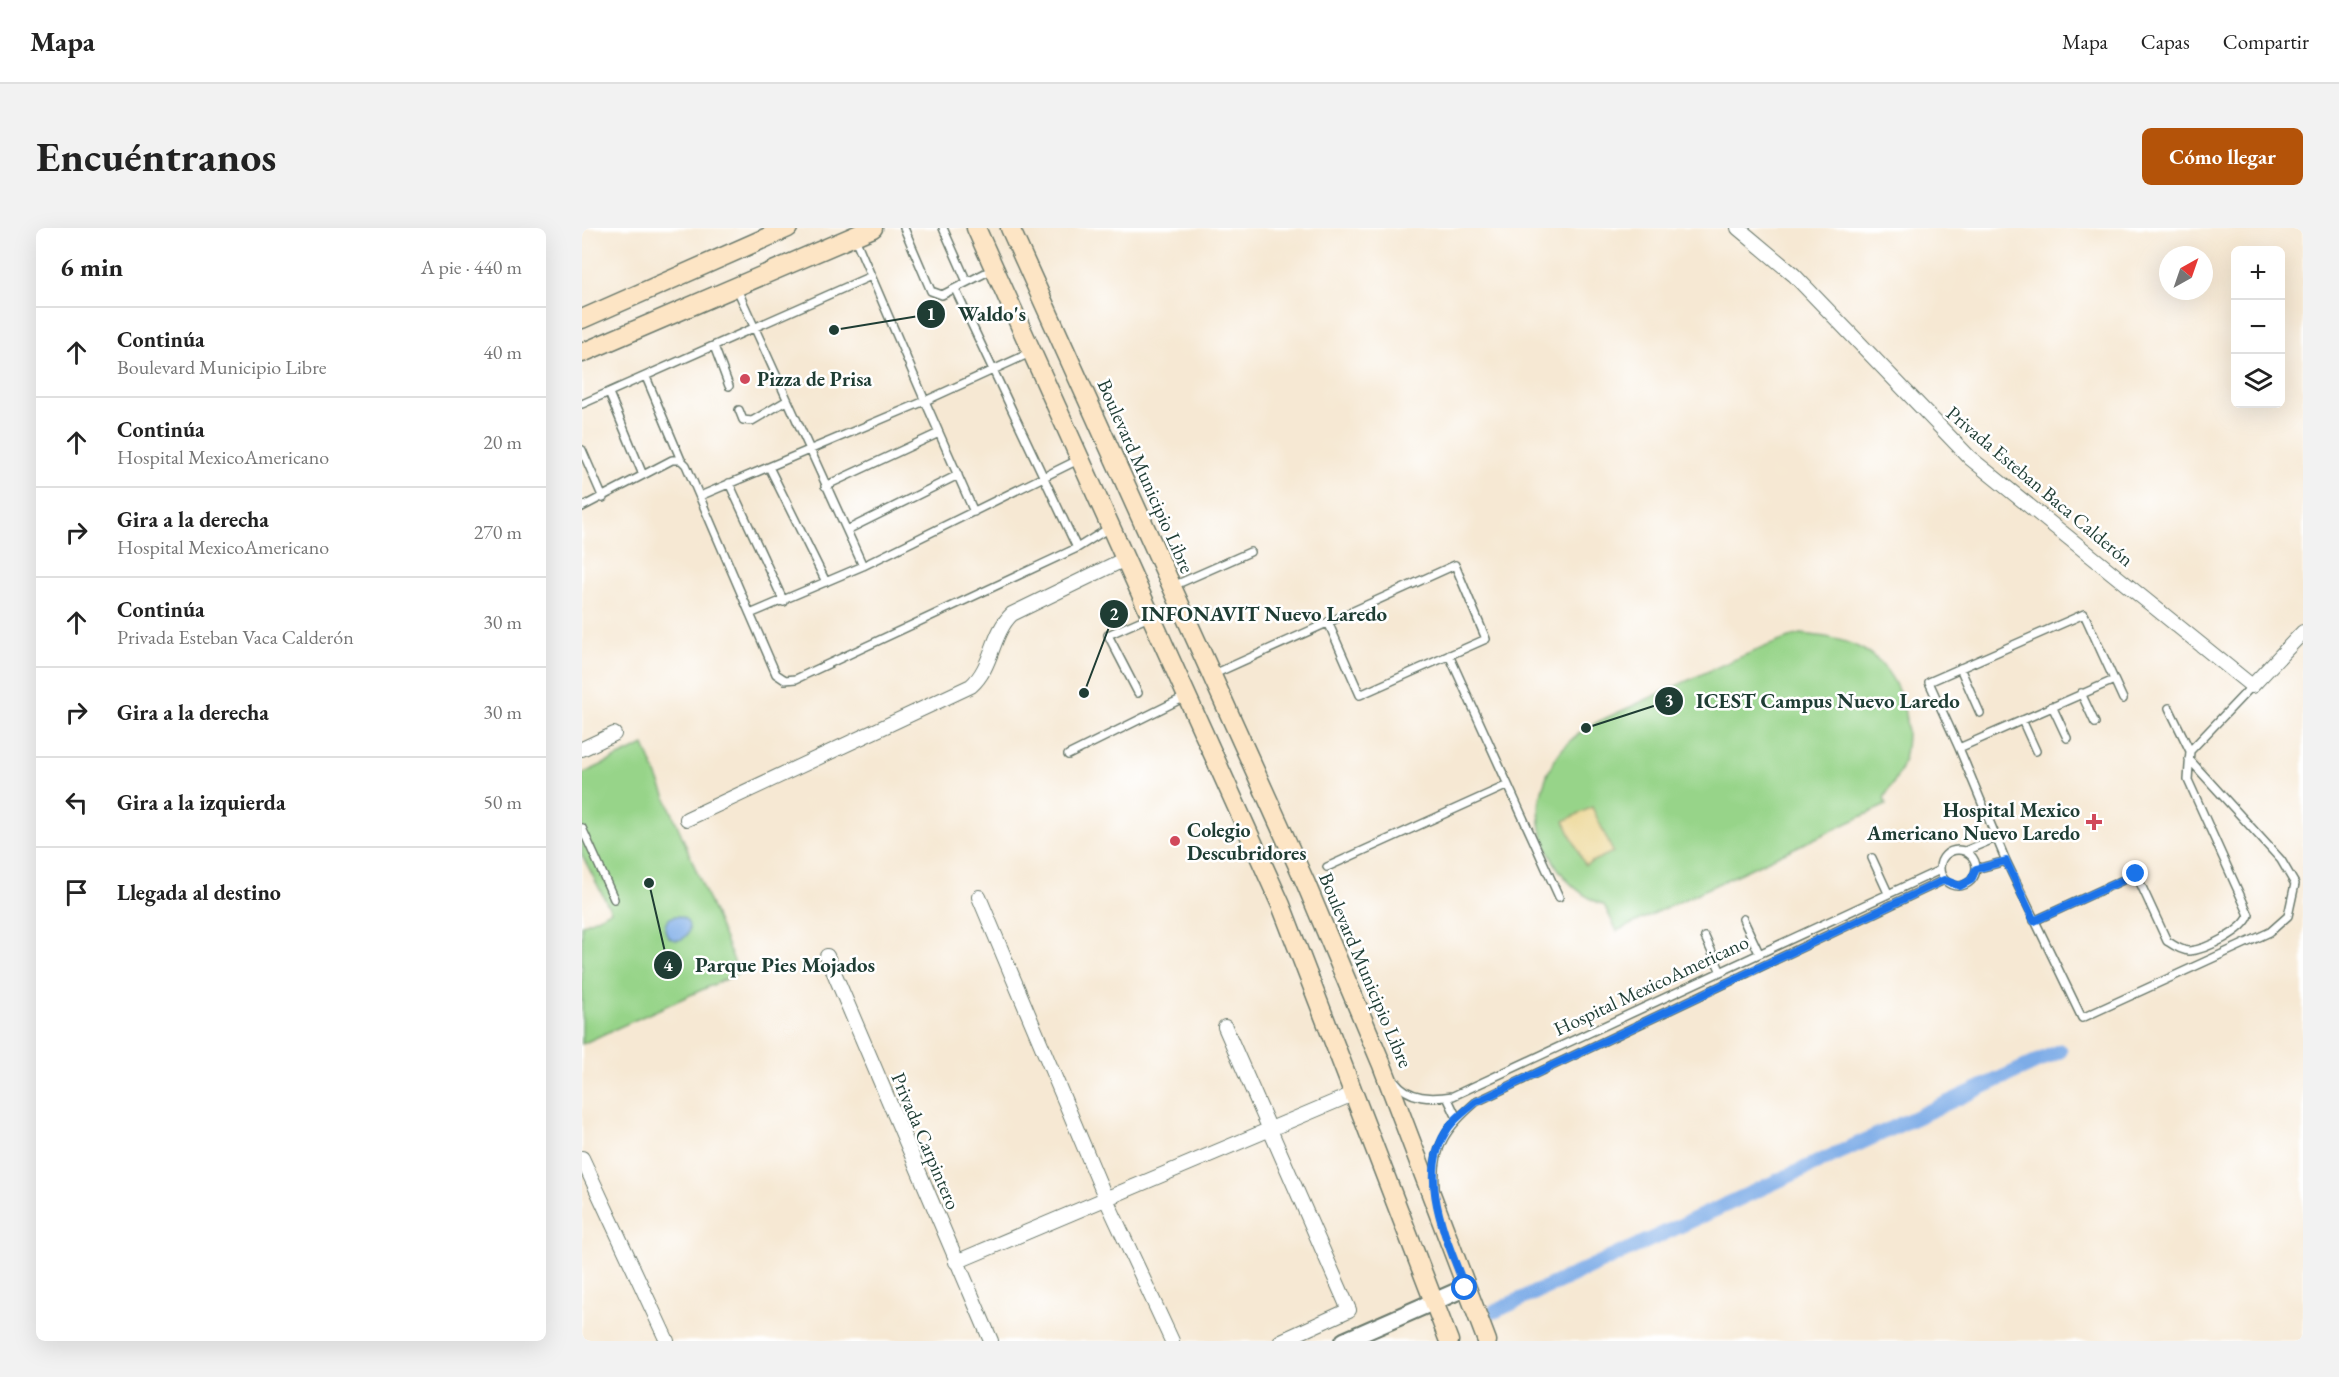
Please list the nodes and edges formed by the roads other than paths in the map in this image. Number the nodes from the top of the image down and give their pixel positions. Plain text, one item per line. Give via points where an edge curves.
1 (788, 228) edge
2 (873, 228) edge
3 (904, 228) edge
4 (943, 228) edge
5 (976, 228) edge
6 (1010, 228) edge
7 (1738, 228) edge
8 (854, 236) junction
9 (994, 268) junction
10 (871, 276) junction
11 (967, 282) junction
12 (736, 287) junction
13 (955, 289) junction
14 (582, 320) edge
15 (754, 328) junction
16 (714, 346) junction
17 (1032, 352) junction
18 (582, 353) edge
19 (992, 371) junction
20 (646, 377) junction
21 (729, 386) dead end
22 (609, 393) junction
23 (786, 401) junction
24 (925, 401) junction
25 (582, 404) edge
26 (739, 410) dead end
27 (939, 434) junction
28 (1109, 447) junction
29 (582, 450) edge
30 (808, 450) junction
31 (1080, 459) junction
32 (681, 460) junction
33 (769, 467) junction
34 (643, 475) junction
35 (958, 475) junction
36 (1044, 477) junction
37 (729, 483) junction
38 (825, 486) junction
39 (700, 496) junction
40 (603, 498) junction
41 (582, 507) edge
42 (975, 512) junction
43 (1111, 527) junction
44 (847, 530) junction
45 (1077, 548) junction
46 (1250, 552) dead end
47 (1125, 559) junction
48 (863, 566) junction
49 (825, 582) junction
50 (1172, 587) junction
51 (784, 602) junction
52 (750, 614) junction
53 (1151, 616) junction
54 (1328, 622) junction
55 (1188, 623) junction
56 (2303, 632) edge
57 (1161, 637) junction
58 (1449, 656) junction
59 (1959, 668) junction
60 (1212, 675) junction
61 (2114, 680) junction
62 (2252, 686) junction
63 (1138, 693) dead end
64 (2082, 693) junction
65 (1188, 696) junction
66 (2122, 699) dead end
67 (2052, 706) junction
68 (2169, 708) dead end
69 (1980, 713) dead end
70 (2022, 720) junction
71 (2095, 723) dead end
72 (614, 734) dead end
73 (2067, 738) dead end
74 (1959, 748) junction
75 (582, 749) edge
76 (2036, 751) dead end
77 (2190, 751) junction
78 (1068, 755) dead end
79 (2189, 759) junction
80 (1508, 785) junction
81 (687, 819) dead end
82 (582, 828) edge
83 (1996, 838) junction
84 (1965, 851) junction
85 (1872, 858) dead end
86 (2006, 861) junction
87 (1328, 867) dead end
88 (1976, 869) junction
89 (1940, 870) junction
90 (1944, 880) junction
91 (1888, 893) junction
92 (979, 897) dead end
93 (1559, 897) dead end
94 (615, 899) dead end
95 (1863, 905) junction
96 (1868, 916) junction
97 (1743, 919) dead end
98 (2034, 921) junction
99 (1706, 937) dead end
100 (1762, 952) junction
101 (827, 956) dead end
102 (1337, 961) junction
103 (1770, 962) junction
104 (1720, 970) junction
105 (1309, 972) junction
106 (1225, 1027) dead end
107 (1597, 1028) junction
108 (1602, 1041) junction
109 (1382, 1065) junction
110 (1353, 1094) junction
111 (1447, 1097) junction
112 (1457, 1118) junction
113 (1270, 1129) junction
114 (582, 1158) edge
115 (1106, 1199) junction
116 (1437, 1214) junction
117 (956, 1262) junction
118 (1465, 1288) junction
119 (1433, 1302) junction
120 (667, 1341) edge
121 (991, 1341) edge
122 (1172, 1341) edge
123 (1281, 1341) edge
124 (1344, 1341) edge
125 (1449, 1341) edge
126 (1487, 1341) edge

1 - 14 main road
2 - 8 main road
3 - 13 lane via 931,291 942,295
4 - 11 lane
5 - 9 main road
6 - 28 main road, Boulevard Municipio Libre
7 - 62 street, Privada Esteban Baca Calderón via 1794,275 1970,458
8 - 10 lane
8 - 12 main road
9 - 11 lane
9 - 17 main road
10 - 15 lane
10 - 24 lane
11 - 13 lane
12 - 15 lane
12 - 18 main road
13 - 19 lane
15 - 16 lane
15 - 23 lane
16 - 20 lane
16 - 21 lane
17 - 19 lane
17 - 31 main road
19 - 24 lane
19 - 36 lane
20 - 22 lane
20 - 32 lane
22 - 25 lane
22 - 34 lane
23 - 26 lane via 752,421 743,420
23 - 30 lane
24 - 27 lane
24 - 30 lane
27 - 35 lane
27 - 38 lane
28 - 31 main road
28 - 50 main road, Boulevard Municipio Libre
29 - 40 lane
30 - 33 lane
30 - 38 lane
31 - 36 lane
31 - 43 main road
32 - 34 lane via 672,460
32 - 39 lane
33 - 37 lane
33 - 49 lane
34 - 40 lane
35 - 42 lane
35 - 44 lane
36 - 42 lane
36 - 45 lane
37 - 39 lane
37 - 51 lane
38 - 44 lane
39 - 52 lane
40 - 41 lane
42 - 48 lane
43 - 45 lane
43 - 47 main road
44 - 48 lane
45 - 52 lane via 796,679 785,680 776,674
46 - 50 lane
47 - 53 main road
47 - 81 street via 1012,614 1004,621 983,673 971,686
48 - 49 lane
49 - 51 lane
50 - 55 main road, Boulevard Municipio Libre
51 - 52 lane
53 - 57 main road
53 - 63 lane via 1108,635
54 - 58 lane via 1360,695
54 - 58 lane via 1455,565 1486,639
54 - 60 lane
55 - 57 main road
55 - 60 main road, Boulevard Municipio Libre
56 - 62 street
57 - 65 main road
58 - 80 lane
59 - 61 lane via 2084,614
59 - 69 lane
59 - 74 lane via 1929,682
60 - 102 main road, Boulevard Municipio Libre
61 - 64 lane
61 - 66 lane
62 - 77 lane
64 - 67 lane
64 - 71 lane
65 - 78 lane
65 - 105 main road
67 - 70 lane
67 - 73 lane
68 - 77 lane
70 - 74 lane
70 - 76 lane
72 - 75 street
74 - 83 lane
77 - 79 lane
79 - 98 lane via 2188,780 2249,915 2243,927 2198,949 2176,947 2167,941 2136,874
79 - 98 lane via 2281,860 2295,884 2288,916 2270,932 2082,1018
80 - 87 lane
80 - 93 lane
82 - 94 lane
83 - 84 lane
83 - 86 lane
84 - 88 lane via 1973,858
84 - 89 lane via 1957,849 1946,854
85 - 91 lane
86 - 88 lane
86 - 98 lane
88 - 90 lane via 1966,884 1954,886
89 - 90 lane
89 - 91 lane, Hospital MexicoAmericano
90 - 96 lane, Hospital MexicoAmericano
91 - 95 lane, Hospital MexicoAmericano
92 - 115 street
95 - 96 lane
95 - 100 lane, Hospital MexicoAmericano
96 - 103 lane, Hospital MexicoAmericano
97 - 100 lane
99 - 104 lane
100 - 103 lane
100 - 104 lane, Hospital MexicoAmericano
101 - 117 street, Privada Carpintero
102 - 105 main road
102 - 109 main road, Boulevard Municipio Libre
103 - 108 lane, Hospital MexicoAmericano
104 - 107 lane, Hospital MexicoAmericano
105 - 110 main road
106 - 113 street
107 - 108 lane
107 - 111 lane, Hospital MexicoAmericano
108 - 112 lane, Hospital MexicoAmericano via 1476,1102
109 - 111 lane, Hospital MexicoAmericano via 1401,1089 1411,1094
109 - 116 main road, Boulevard Municipio Libre
110 - 113 street
110 - 119 main road
111 - 112 lane
112 - 116 lane, Hospital MexicoAmericano via 1448,1128 1438,1154 1434,1183
113 - 115 street
113 - 123 street via 1349,1310
114 - 120 street
115 - 117 street
115 - 122 street
116 - 118 main road, Boulevard Municipio Libre
117 - 121 street, Privada Carpintero
118 - 119 street
118 - 126 main road, Boulevard Municipio Libre
119 - 124 street
119 - 125 main road

